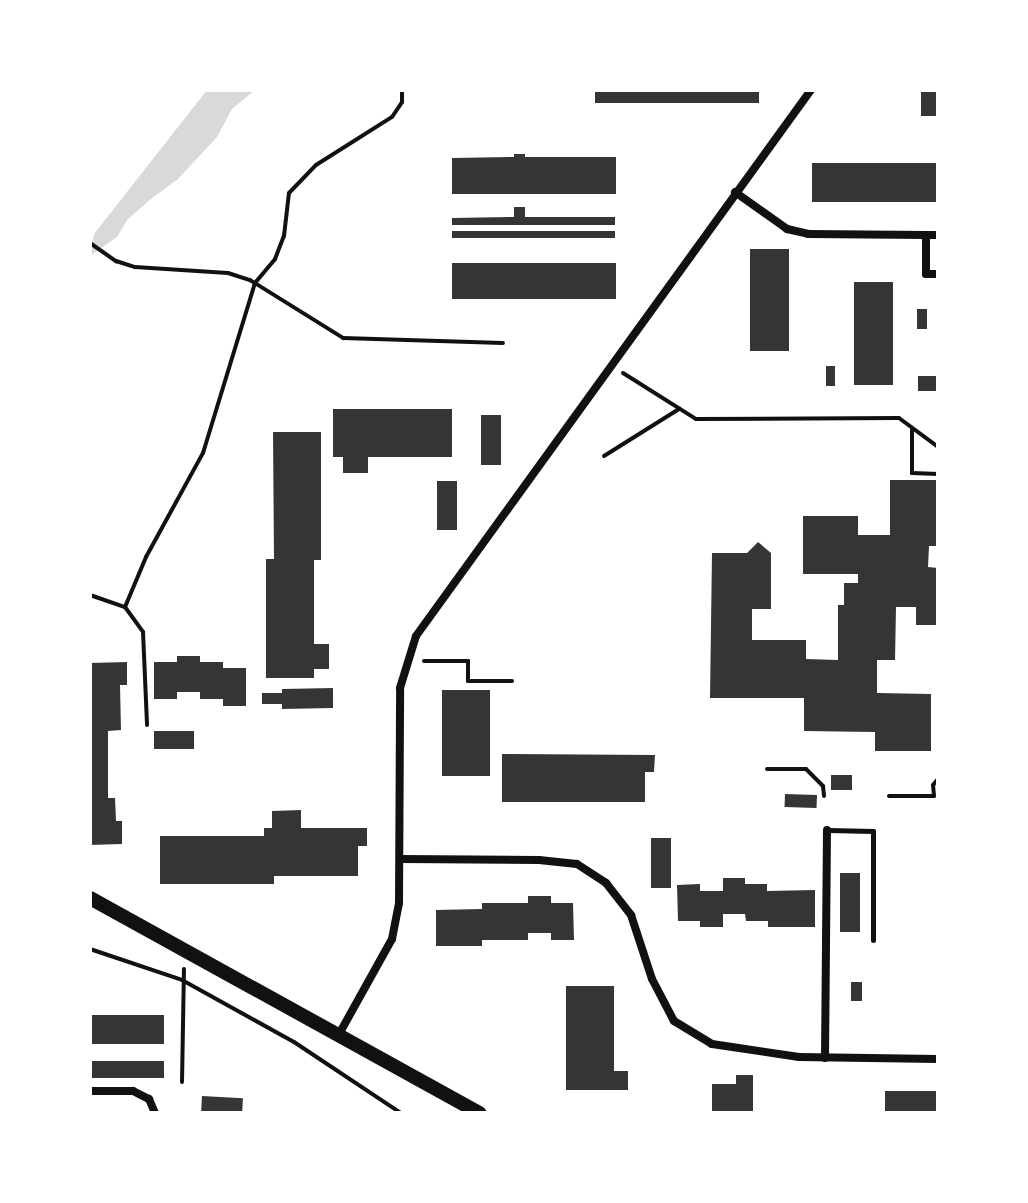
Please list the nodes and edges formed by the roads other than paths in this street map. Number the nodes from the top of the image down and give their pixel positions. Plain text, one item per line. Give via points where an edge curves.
1 (811, 90) edge
2 (735, 192) junction
3 (926, 235) junction
4 (938, 235) edge
5 (938, 274) edge
6 (827, 830) joint
7 (401, 859) junction
8 (90, 898) edge
9 (873, 940) dead end
10 (338, 1036) junction
11 (825, 1058) junction
12 (938, 1059) edge
13 (90, 1091) edge
14 (155, 1113) edge
15 (480, 1113) edge

1 - 2 street
2 - 3 street via 787,229
2 - 7 street via 416,636 400,688
3 - 4 street
3 - 5 street via 926,274
6 - 9 lane via 873,831
6 - 11 street
7 - 10 street via 392,939
7 - 11 street via 577,864 606,883 631,915 652,979 674,1021 712,1044
8 - 10 street
10 - 15 street
11 - 12 street
13 - 14 street via 133,1091 149,1099

